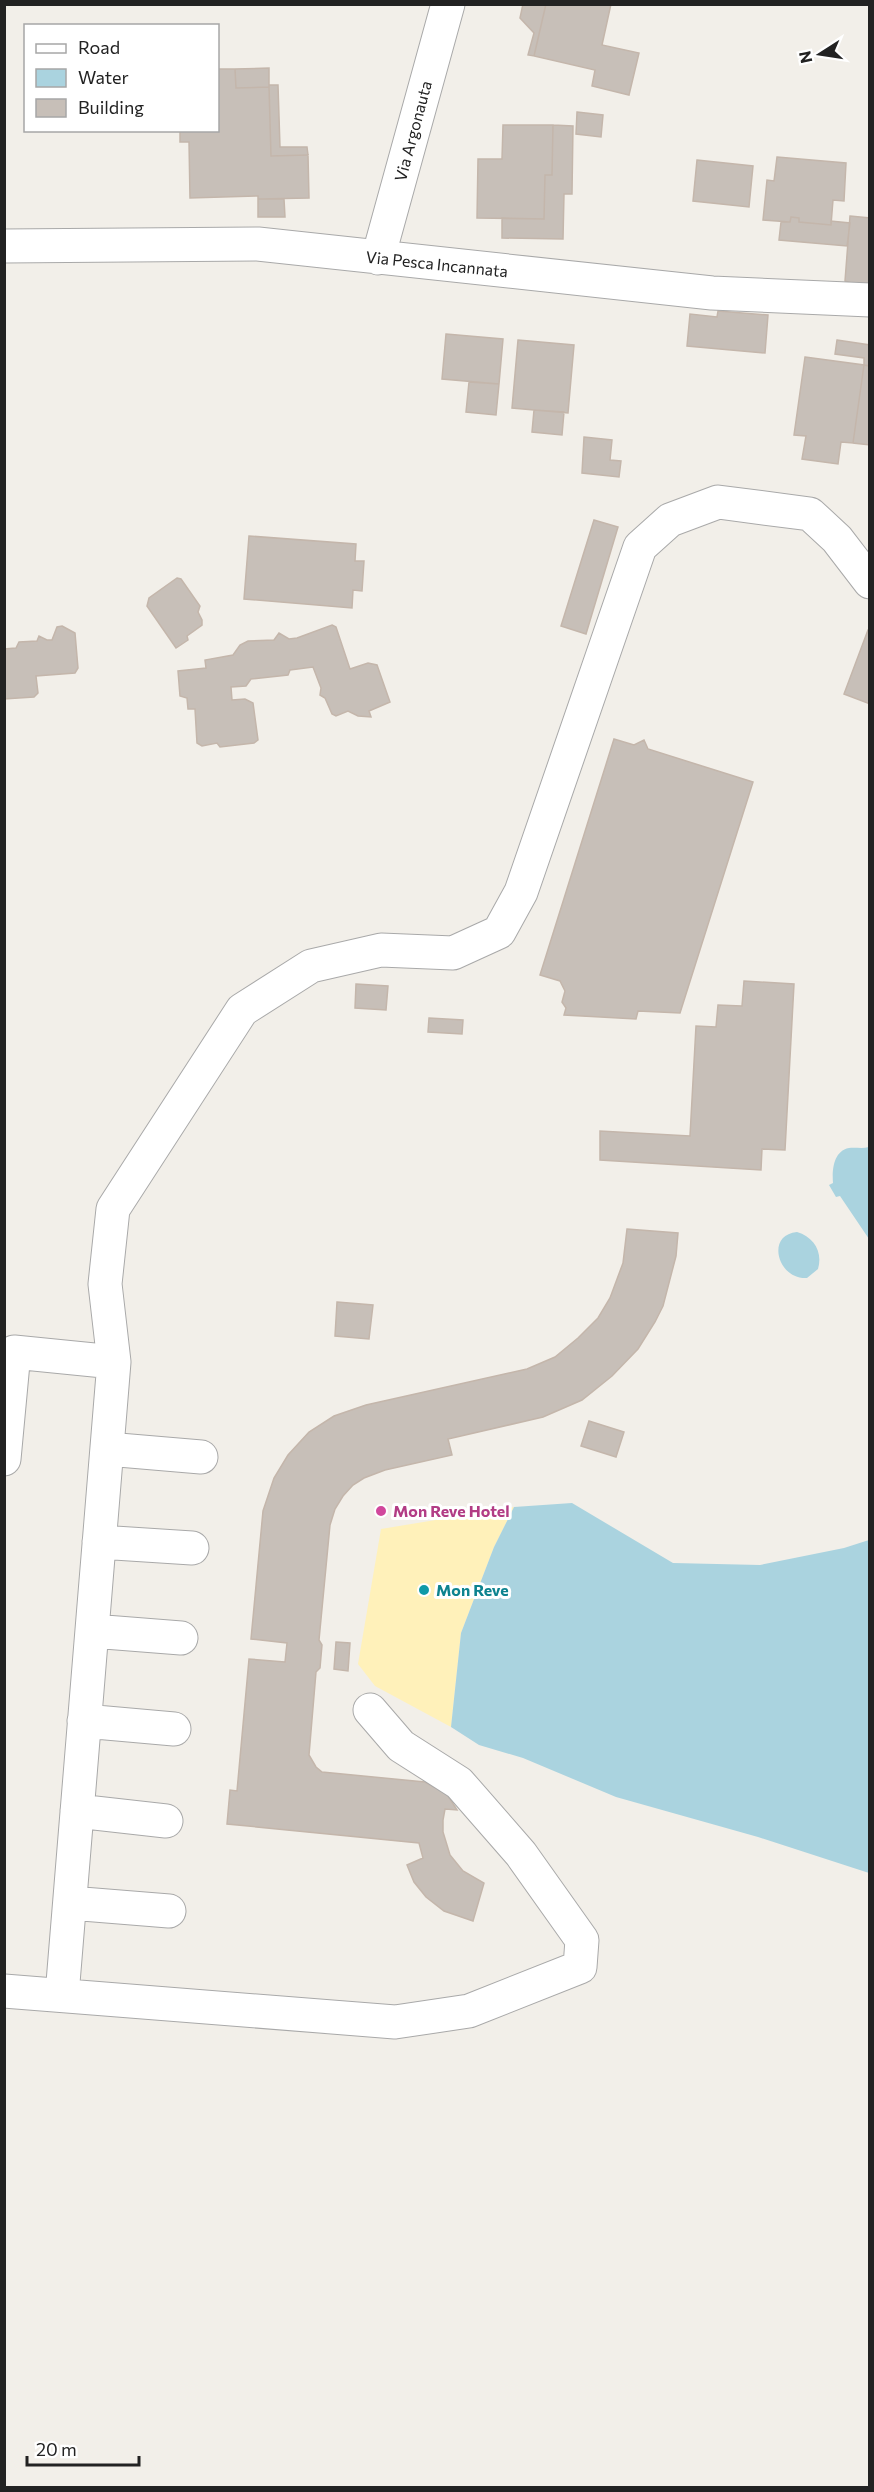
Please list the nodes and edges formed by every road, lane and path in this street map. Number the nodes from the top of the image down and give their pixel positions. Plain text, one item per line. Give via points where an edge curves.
1 (448, 4) edge
2 (4, 246) edge
3 (378, 258) junction
4 (870, 300) edge
5 (870, 582) edge
6 (114, 1362) junction
7 (106, 1449) junction
8 (201, 1457) dead end
9 (4, 1459) edge
10 (99, 1542) junction
11 (192, 1548) dead end
12 (92, 1631) junction
13 (181, 1638) dead end
14 (369, 1710) dead end
15 (84, 1721) junction
16 (174, 1729) dead end
17 (77, 1811) junction
18 (166, 1821) dead end
19 (70, 1903) junction
20 (170, 1911) dead end
21 (4, 1991) edge
22 (62, 1995) junction

1 - 3 street, Via Argonauta
2 - 3 street, Via Pesca Incannata via 258,244
3 - 4 street, Via Pesca Incannata via 712,293
5 - 6 street via 837,538 810,514 718,502 670,520 640,547 521,892 499,932 453,953 381,950 311,966 242,1010 113,1209 105,1284
6 - 7 street
6 - 9 street via 14,1352
7 - 8 street
7 - 10 street
10 - 11 street
10 - 12 street
12 - 13 street
12 - 15 street
14 - 22 street via 401,1746 459,1783 521,1854 582,1940 580,1967 469,2011 395,2022
15 - 16 street
15 - 17 street
17 - 18 street
17 - 19 street
19 - 20 street
19 - 22 street
21 - 22 street

